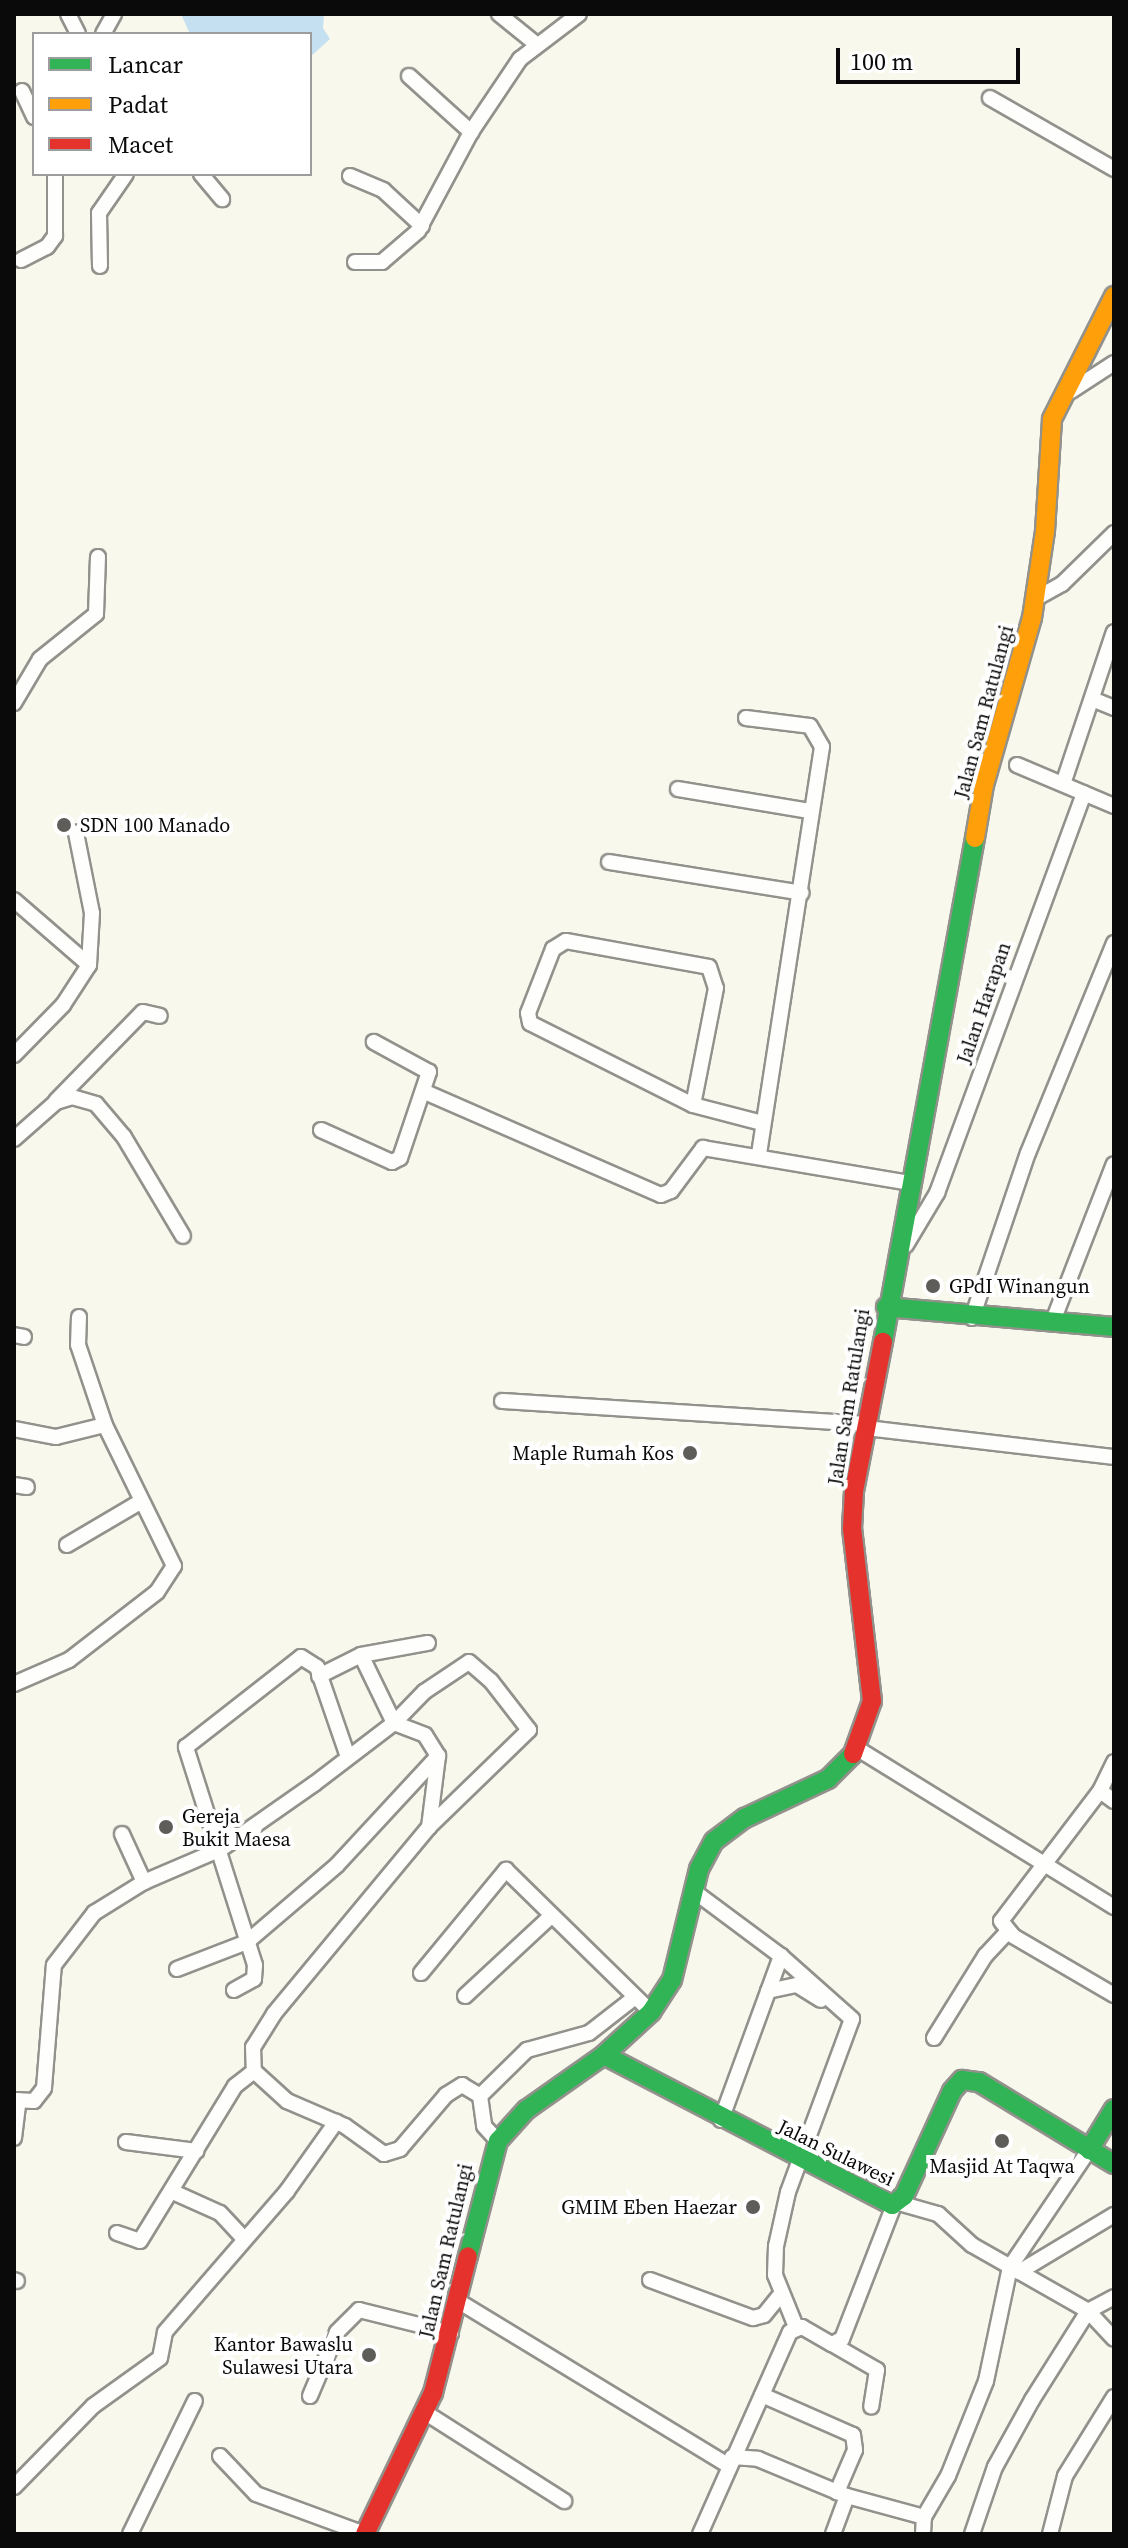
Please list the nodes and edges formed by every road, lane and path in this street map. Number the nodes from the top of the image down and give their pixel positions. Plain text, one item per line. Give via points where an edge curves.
1 (68, 14) edge
2 (114, 14) edge
3 (499, 14) edge
4 (579, 14) edge
5 (77, 32) edge
6 (104, 32) edge
7 (536, 44) junction
8 (409, 76) dead end
9 (23, 90) edge
10 (990, 98) dead end
11 (32, 112) edge
12 (471, 132) junction
13 (1114, 169) edge
14 (55, 176) edge
15 (125, 176) edge
16 (203, 176) edge
17 (350, 176) dead end
18 (222, 199) dead end
19 (422, 226) junction
20 (21, 260) dead end
21 (355, 262) dead end
22 (100, 266) dead end
23 (1114, 296) edge
24 (1114, 363) edge
25 (1060, 397) junction
26 (1114, 533) edge
27 (98, 557) dead end
28 (1035, 599) junction
29 (1114, 632) edge
30 (1092, 699) junction
31 (14, 703) edge
32 (1114, 708) edge
33 (746, 718) dead end
34 (1017, 765) dead end
35 (1063, 784) junction
36 (678, 789) dead end
37 (1084, 793) junction
38 (1114, 806) edge
39 (810, 811) junction
40 (76, 833) dead end
41 (609, 862) dead end
42 (802, 893) junction
43 (14, 900) edge
44 (1114, 943) edge
45 (89, 965) junction
46 (160, 1016) dead end
47 (374, 1042) dead end
48 (14, 1055) edge
49 (425, 1092) junction
50 (56, 1102) junction
51 (693, 1105) junction
52 (762, 1123) junction
53 (321, 1130) dead end
54 (14, 1139) edge
55 (759, 1154) junction
56 (1114, 1164) edge
57 (911, 1183) junction
58 (183, 1236) dead end
59 (898, 1247) junction
60 (886, 1307) junction
61 (79, 1317) dead end
62 (972, 1318) junction
63 (1053, 1321) junction
64 (1114, 1327) edge
65 (502, 1401) dead end
66 (105, 1425) junction
67 (867, 1426) junction
68 (14, 1429) edge
69 (1114, 1457) edge
70 (140, 1502) junction
71 (67, 1545) dead end
72 (428, 1643) dead end
73 (361, 1655) junction
74 (319, 1676) junction
75 (14, 1684) edge
76 (394, 1723) junction
77 (858, 1749) junction
78 (438, 1756) junction
79 (348, 1757) junction
80 (1114, 1762) edge
81 (1100, 1791) junction
82 (1114, 1801) edge
83 (429, 1827) junction
84 (122, 1834) dead end
85 (221, 1849) junction
86 (1045, 1863) junction
87 (144, 1882) junction
88 (695, 1892) junction
89 (1114, 1907) edge
90 (551, 1916) junction
91 (1007, 1932) junction
92 (247, 1942) junction
93 (781, 1956) junction
94 (177, 1969) dead end
95 (421, 1973) dead end
96 (234, 1990) dead end
97 (768, 1991) junction
98 (1114, 1995) edge
99 (465, 1996) dead end
100 (634, 1998) junction
101 (651, 2012) junction
102 (849, 2018) junction
103 (934, 2038) dead end
104 (604, 2055) junction
105 (254, 2071) junction
106 (480, 2096) junction
107 (17, 2100) edge
108 (1114, 2109) edge
109 (721, 2120) junction
110 (336, 2122) junction
111 (14, 2138) edge
112 (498, 2141) junction
113 (126, 2142) dead end
114 (1089, 2150) junction
115 (196, 2151) junction
116 (800, 2161) junction
117 (1114, 2164) edge
118 (173, 2192) junction
119 (896, 2204) junction
120 (1114, 2215) edge
121 (117, 2233) dead end
122 (243, 2238) junction
123 (1015, 2269) junction
124 (650, 2280) dead end
125 (782, 2293) junction
126 (1114, 2297) edge
127 (458, 2301) junction
128 (1088, 2311) junction
129 (796, 2327) junction
130 (451, 2333) junction
131 (1114, 2339) edge
132 (832, 2344) junction
133 (762, 2395) junction
134 (310, 2396) dead end
135 (1114, 2397) edge
136 (195, 2401) dead end
137 (871, 2407) dead end
138 (426, 2413) junction
139 (220, 2456) dead end
140 (731, 2461) junction
141 (14, 2487) edge
142 (842, 2494) junction
143 (564, 2501) dead end
144 (924, 2517) junction
145 (130, 2534) edge
146 (365, 2534) edge
147 (700, 2534) edge
148 (833, 2534) edge
149 (923, 2534) edge
150 (972, 2534) edge
151 (1050, 2534) edge

1 - 5 street
2 - 6 street
3 - 7 street
4 - 7 street via 572,24
7 - 12 street
8 - 12 street
9 - 11 street
10 - 13 street
12 - 19 street
14 - 20 street via 55,236 47,247
15 - 22 street via 99,213
16 - 18 street
17 - 19 street via 383,190
19 - 21 street via 382,262
23 - 25 main road, Jalan Sam Ratulangi
24 - 25 street
25 - 28 main road, Jalan Sam Ratulangi via 1052,419
26 - 28 street via 1062,584
27 - 31 street via 96,614 40,659
28 - 57 main road, Jalan Sam Ratulangi via 984,785 939,1055
29 - 30 street
30 - 32 street
30 - 35 street
33 - 39 street via 807,725 819,733 822,747
34 - 35 street
35 - 37 street
36 - 39 street
37 - 38 street
37 - 59 street, Jalan Harapan via 937,1193 913,1240
39 - 42 street
40 - 45 street via 92,913
41 - 42 street
42 - 52 street
43 - 45 street
44 - 62 street via 1028,1153
45 - 48 street via 63,1005
46 - 50 street via 143,1012
47 - 49 street via 424,1066 430,1076
49 - 53 street via 396,1163
49 - 55 street via 661,1195 671,1191 703,1148
50 - 54 street
50 - 58 street via 79,1097 106,1112
51 - 51 street via 716,988 709,967 566,941 553,949 528,1013 530,1023
51 - 52 street
52 - 55 street
55 - 57 street
56 - 63 street
57 - 59 main road, Jalan Sam Ratulangi
59 - 60 main road, Jalan Sam Ratulangi
60 - 62 main road
60 - 67 main road, Jalan Sam Ratulangi
61 - 66 street via 78,1345
62 - 63 main road
63 - 64 main road
65 - 67 street
66 - 68 street via 56,1437
66 - 70 street
67 - 69 street
67 - 77 main road, Jalan Sam Ratulangi via 852,1529 872,1701
70 - 71 street
70 - 75 street via 172,1557 170,1579 69,1660
72 - 73 street
73 - 74 street
73 - 76 street
74 - 79 street
74 - 85 street via 312,1661 295,1660 186,1747
76 - 78 street via 425,1735
76 - 79 street
76 - 83 street via 464,1662 491,1681 528,1726 526,1734 467,1784
77 - 86 street
77 - 88 main road, Jalan Sam Ratulangi via 828,1779 729,1828 701,1862
78 - 83 street
78 - 92 street via 337,1865
79 - 85 street
80 - 81 street
81 - 82 street
81 - 86 street
83 - 105 street via 274,2014 253,2047
84 - 87 street
85 - 87 street
85 - 92 street
86 - 89 street
86 - 91 street via 1003,1916
87 - 107 street via 94,1913 59,1954 50,1979 50,2057 44,2088 34,2101
88 - 93 street
88 - 101 main road, Jalan Sam Ratulangi via 672,1980
90 - 95 street via 506,1870
90 - 99 street
90 - 100 street
91 - 98 street
91 - 103 street via 985,1956
92 - 94 street
92 - 96 street via 254,1979
93 - 97 street
93 - 102 street
97 - 102 street via 797,1985
97 - 109 street
100 - 101 street
100 - 106 street via 589,2033 527,2050
101 - 104 main road, Jalan Sam Ratulangi
102 - 116 street
104 - 109 main road, Jalan Sulawesi
104 - 112 main road, Jalan Sam Ratulangi via 526,2110
105 - 110 street via 287,2101
105 - 115 street via 235,2086
106 - 110 street via 468,2085 456,2088 393,2154 384,2154
106 - 112 street via 484,2126
107 - 111 street
108 - 114 main road
109 - 116 main road, Jalan Sulawesi
110 - 122 street via 287,2191
112 - 127 main road, Jalan Sam Ratulangi
113 - 115 street
114 - 117 main road, Jalan Sulawesi
114 - 119 main road, Jalan Sulawesi via 979,2082 962,2080
114 - 123 street
115 - 118 street
116 - 119 main road, Jalan Sulawesi
116 - 125 street via 776,2246 775,2275
118 - 121 street via 140,2241
118 - 122 street via 220,2213
119 - 123 street via 938,2214 966,2241
119 - 132 street via 847,2330
120 - 123 street
122 - 141 street via 165,2332 160,2358 93,2406
123 - 128 street
123 - 144 street via 986,2381 948,2476
124 - 125 street via 753,2318 764,2315
125 - 129 street
126 - 128 street
127 - 130 main road, Jalan Sam Ratulangi
127 - 140 street
128 - 131 street
128 - 150 street via 995,2467
129 - 132 street
129 - 133 street
130 - 134 street via 365,2310 351,2313 337,2332
130 - 138 main road, Jalan Sam Ratulangi
132 - 137 street via 877,2370
133 - 140 street
133 - 142 street via 853,2435 855,2450
135 - 151 street via 1065,2476
136 - 145 street
138 - 143 street
138 - 146 main road, Jalan Sam Ratulangi
139 - 146 street via 256,2494
140 - 142 street via 758,2459
140 - 147 street
142 - 144 street
142 - 148 street
144 - 149 street

